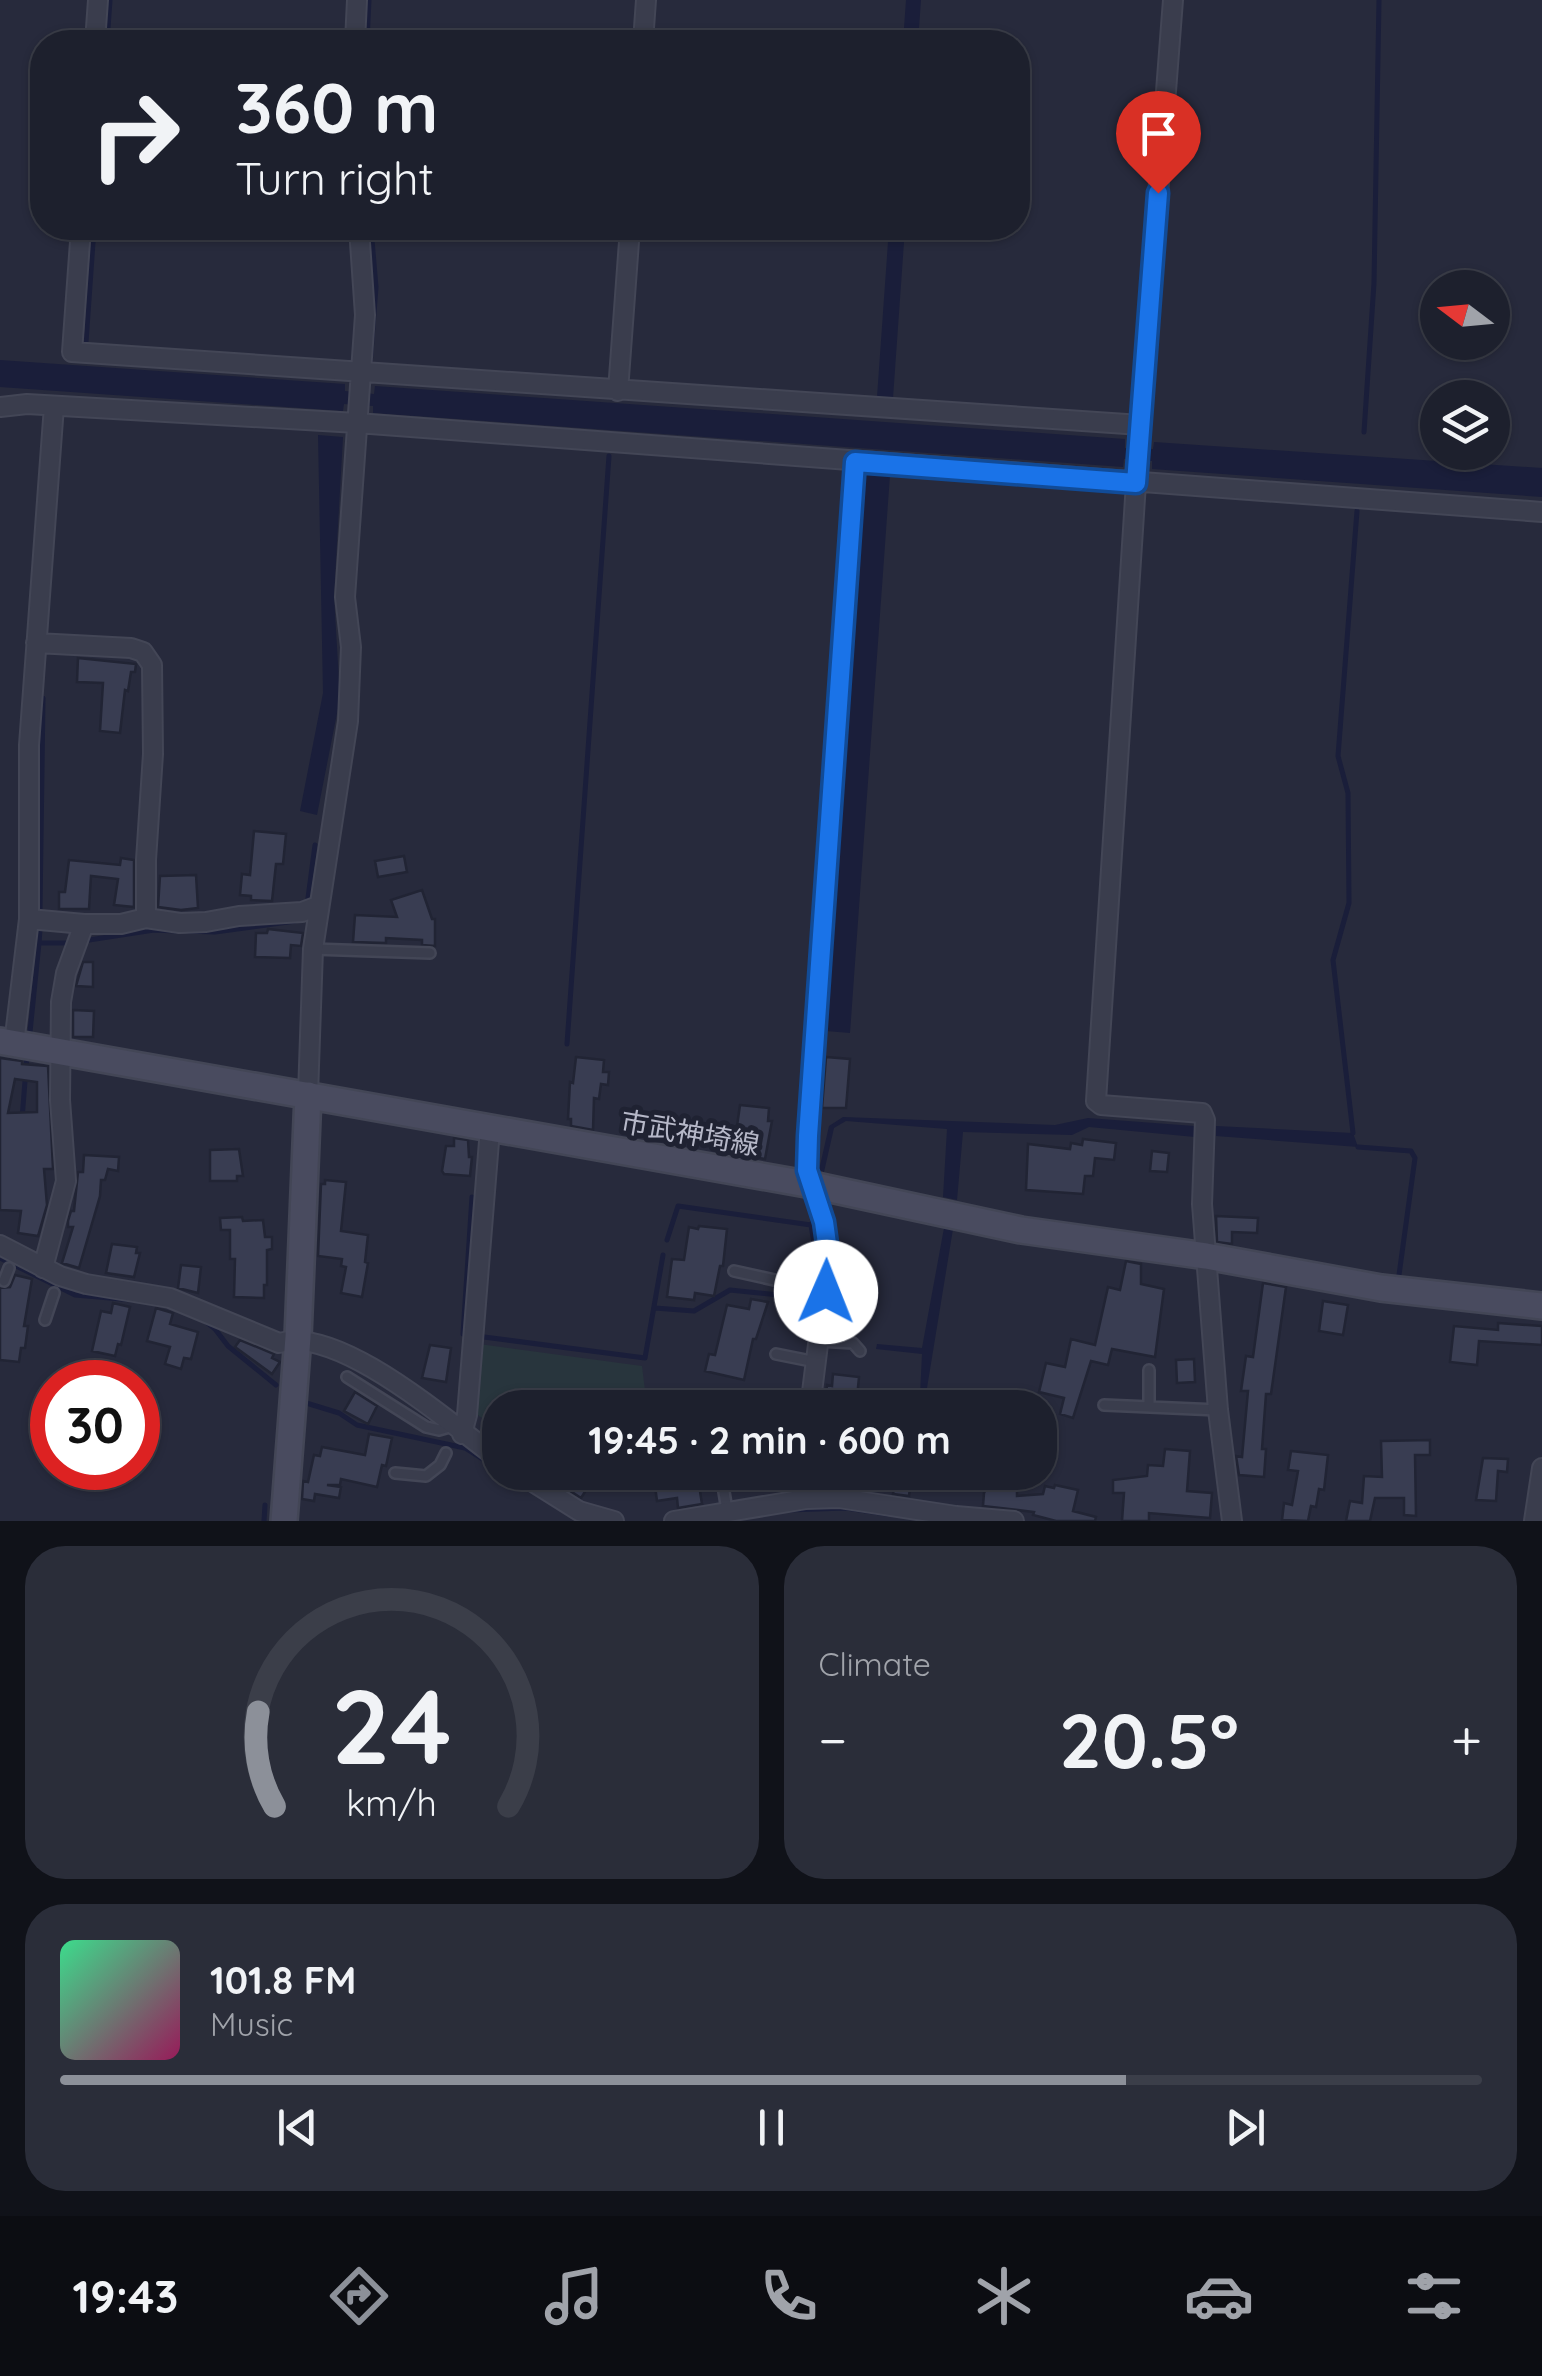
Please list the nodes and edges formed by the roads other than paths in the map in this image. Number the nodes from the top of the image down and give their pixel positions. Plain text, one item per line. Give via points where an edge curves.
1 (98, 0) edge
2 (358, 0) edge
3 (646, 0) edge
4 (1173, 0) edge
5 (96, 30) edge
6 (356, 30) edge
7 (644, 30) edge
8 (81, 240) edge
9 (360, 240) edge
10 (629, 240) edge
11 (618, 391) junction
12 (358, 399) junction
13 (54, 406) junction
14 (0, 407) edge
15 (1141, 425) junction
16 (855, 462) junction
17 (1136, 483) junction
18 (1542, 512) edge
19 (36, 643) junction
20 (318, 906) junction
21 (146, 918) junction
22 (29, 919) junction
23 (84, 924) junction
24 (313, 949) junction
25 (430, 953) dead end
26 (7, 1042) edge
27 (60, 1052) junction
28 (308, 1095) junction
29 (490, 1130) junction
30 (812, 1185) junction
31 (0, 1246) edge
32 (1206, 1256) junction
33 (10, 1268) dead end
34 (43, 1268) junction
35 (734, 1272) dead end
36 (4, 1281) dead end
37 (826, 1292) junction
38 (54, 1294) dead end
39 (1542, 1306) edge
40 (45, 1320) dead end
41 (298, 1337) junction
42 (820, 1341) junction
43 (860, 1351) dead end
44 (776, 1354) dead end
45 (816, 1362) junction
46 (1149, 1370) dead end
47 (347, 1377) dead end
48 (812, 1390) edge
49 (1104, 1405) dead end
50 (1149, 1406) junction
51 (1218, 1410) junction
52 (452, 1432) junction
53 (482, 1450) edge
54 (446, 1453) dead end
55 (1542, 1468) edge
56 (394, 1472) dead end
57 (542, 1490) edge
58 (724, 1490) edge
59 (806, 1490) edge
60 (806, 1498) junction
61 (727, 1510) junction
62 (577, 1516) edge
63 (284, 1521) edge
64 (614, 1521) edge
65 (674, 1521) edge
66 (1014, 1521) edge
67 (1232, 1521) edge
68 (1534, 1521) edge

1 - 5 street
2 - 6 street
3 - 7 street
4 - 15 street
8 - 12 street via 72,352
9 - 12 street via 365,315
10 - 11 street
11 - 12 street
11 - 15 street
12 - 13 street
12 - 16 street
12 - 20 street via 345,597 348,721
13 - 14 street
13 - 19 street
15 - 17 street
16 - 17 street
16 - 30 street via 808,1136
17 - 18 street
17 - 32 street via 1096,1100 1202,1114
19 - 21 street via 131,648 152,665
19 - 22 street
20 - 21 street via 206,922
20 - 24 street
21 - 23 street
22 - 23 street
22 - 26 street
23 - 27 street via 66,973
24 - 25 lane
24 - 28 street
26 - 27 main road, 市武神埼線
27 - 28 main road, 市武神埼線
27 - 34 street via 59,1180
28 - 29 main road, 市武神埼線
28 - 41 main road
29 - 30 main road, 市武神埼線
29 - 52 street via 468,1396
30 - 32 main road, 市武神埼線 via 1021,1230
30 - 37 street via 829,1258
31 - 34 street
32 - 39 main road, 市武神埼線 via 1381,1288
32 - 51 street
33 - 36 lane
34 - 41 street via 86,1284 170,1298 279,1343
35 - 37 lane
37 - 42 street
38 - 40 lane
41 - 52 street via 363,1360
41 - 63 main road
42 - 43 lane via 854,1344
42 - 45 street
44 - 45 lane
45 - 48 street
46 - 50 lane
47 - 52 lane via 426,1427
49 - 50 lane
50 - 51 lane
51 - 67 street
52 - 53 street
54 - 56 lane via 426,1476
55 - 68 street
57 - 62 street
58 - 61 lane
59 - 60 street
60 - 61 street
60 - 66 street
61 - 65 street
62 - 64 street

